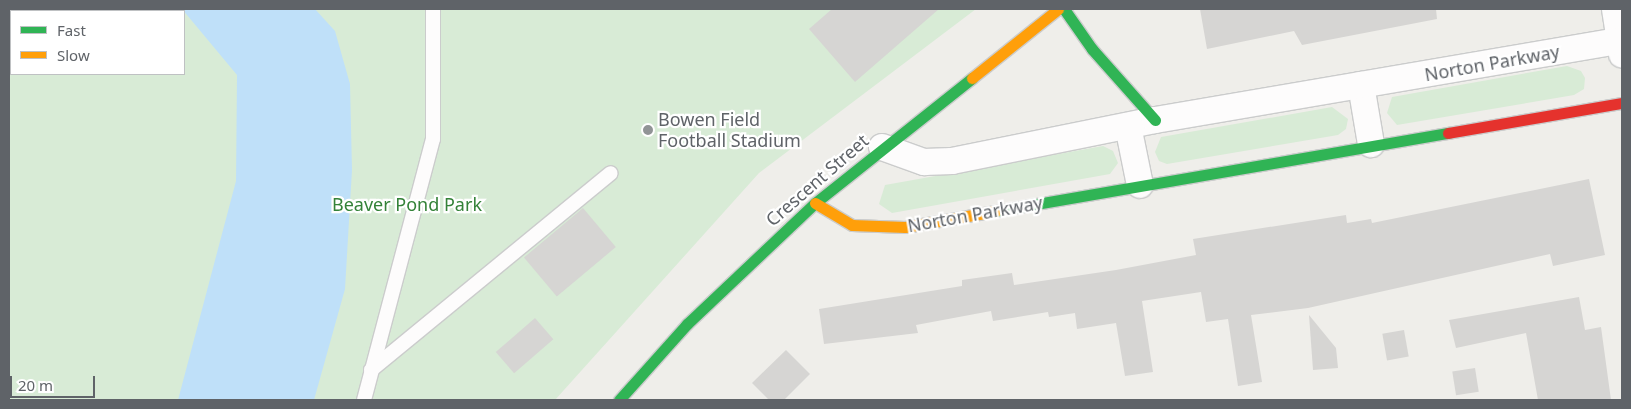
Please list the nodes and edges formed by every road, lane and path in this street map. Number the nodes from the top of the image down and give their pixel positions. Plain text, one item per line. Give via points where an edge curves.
1 (433, 9) edge
2 (1058, 9) edge
3 (1064, 9) edge
4 (1615, 9) edge
5 (1622, 45) edge
6 (1361, 85) junction
7 (1622, 102) edge
8 (1156, 120) junction
9 (1128, 126) junction
10 (1371, 144) junction
11 (882, 147) junction
12 (611, 173) dead end
13 (1140, 185) junction
14 (815, 203) junction
15 (372, 370) junction
16 (364, 400) edge
17 (620, 400) edge

1 - 15 lane via 433,139
2 - 11 street, Crescent Street
3 - 8 street via 1092,49
4 - 5 street
5 - 6 street, Norton Parkway
6 - 8 street, Norton Parkway
6 - 10 street
7 - 10 street, Norton Parkway
8 - 9 street, Norton Parkway
9 - 11 street, Norton Parkway via 952,161 924,162
9 - 13 street
10 - 13 street, Norton Parkway
11 - 14 street, Crescent Street
12 - 15 lane
13 - 14 street, Norton Parkway via 874,229 852,225
14 - 17 street, Crescent Street via 687,324
15 - 16 lane

